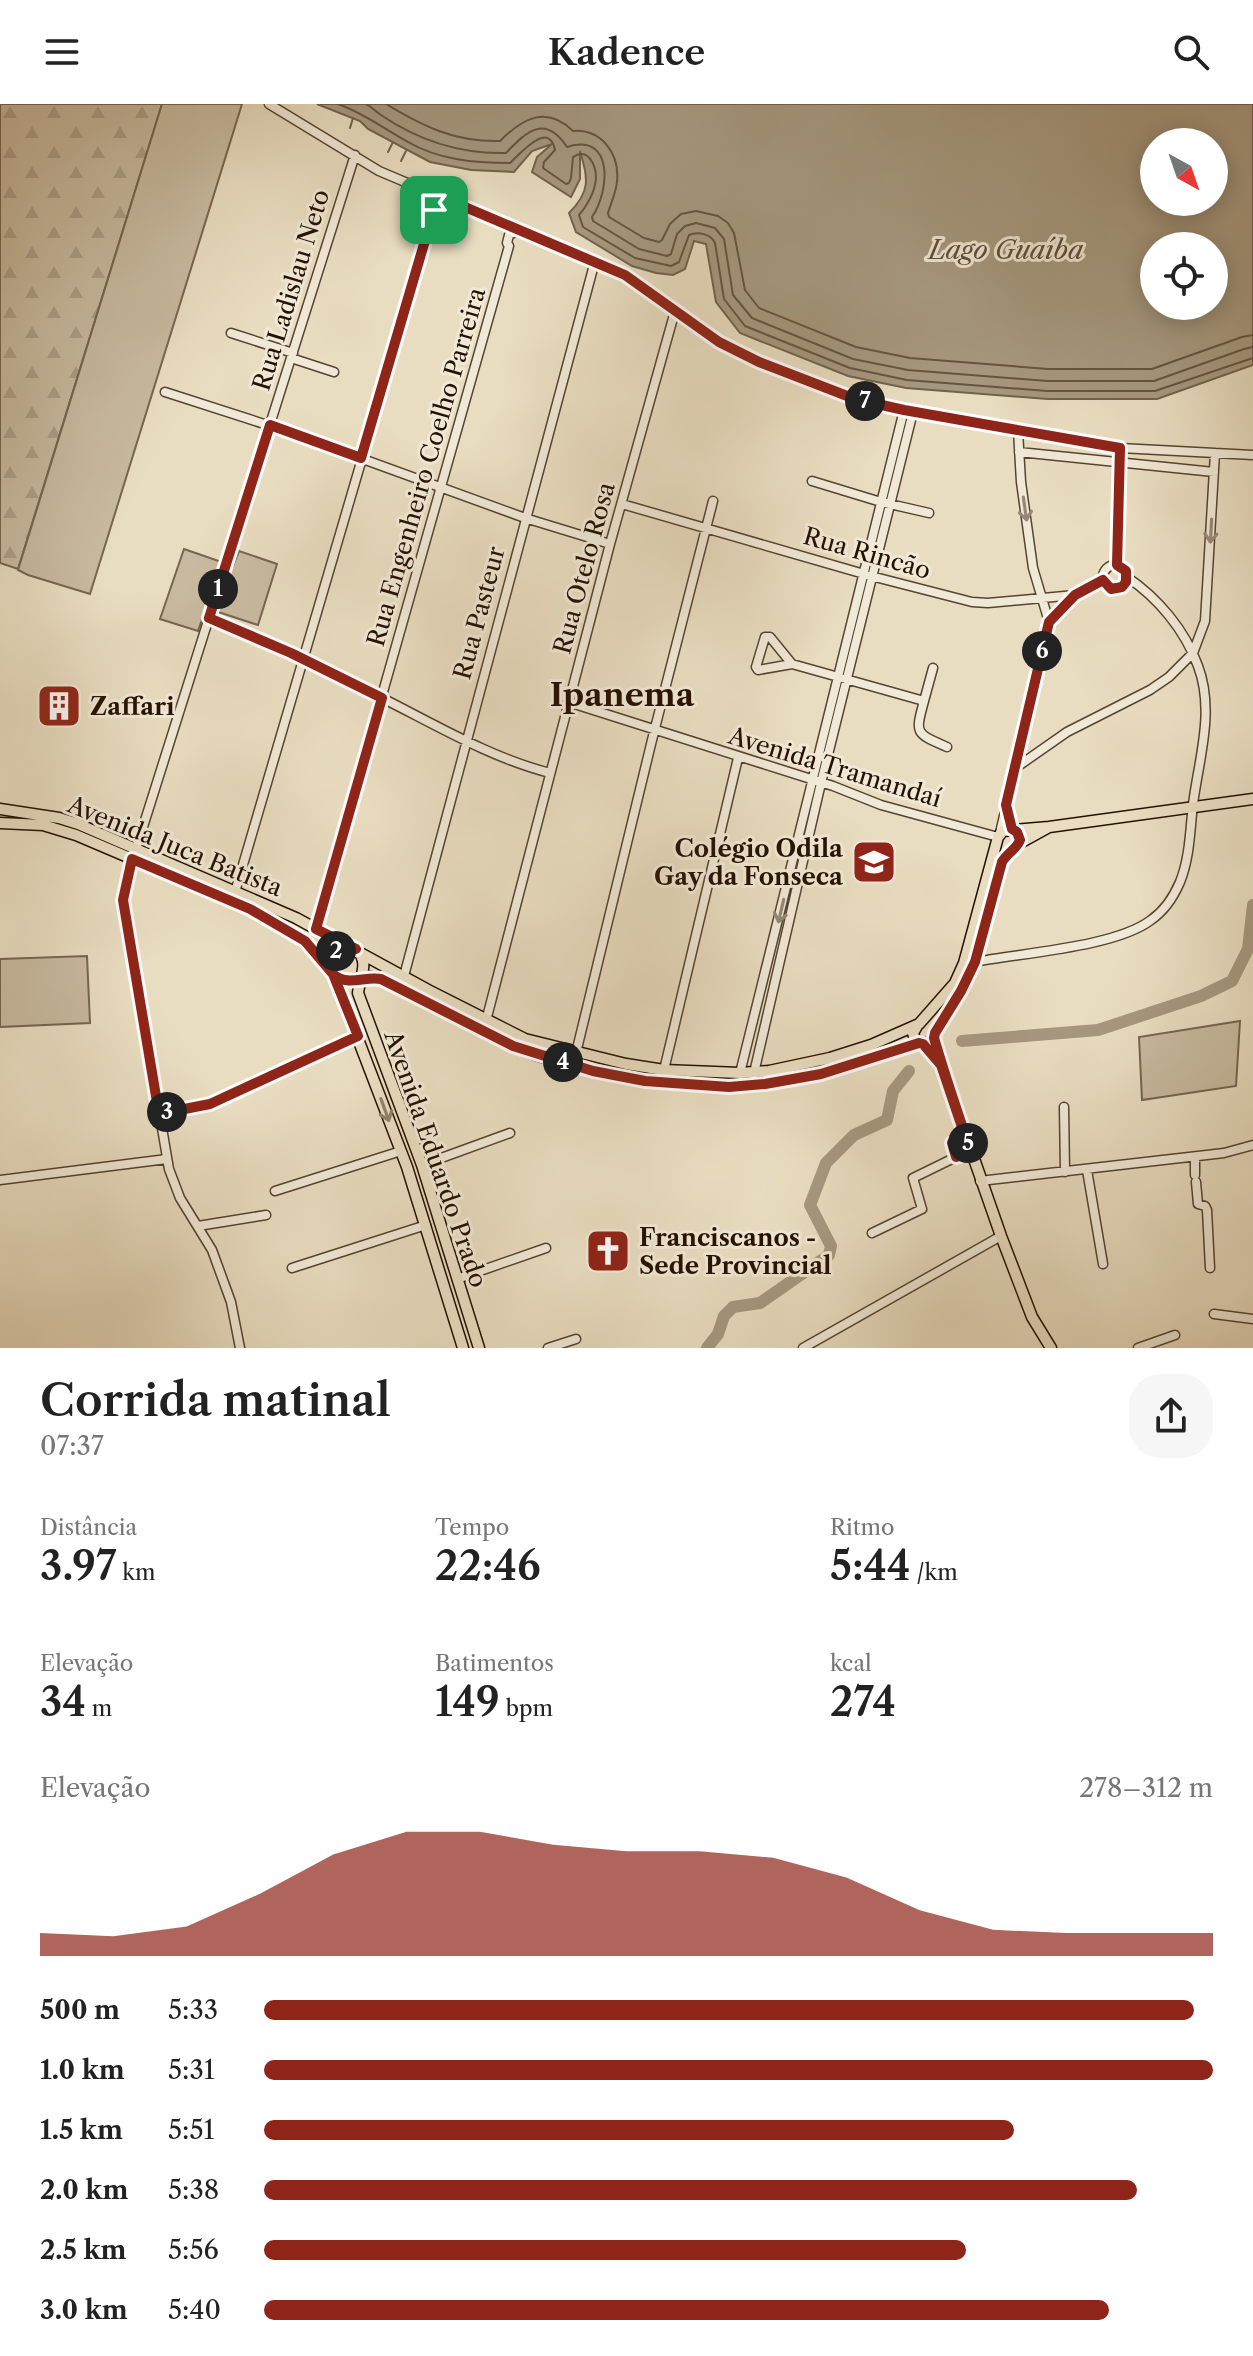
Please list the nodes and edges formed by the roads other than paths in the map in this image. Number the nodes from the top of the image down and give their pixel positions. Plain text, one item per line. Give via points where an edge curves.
1 (269, 104) edge
2 (355, 155) junction
3 (439, 196) junction
4 (514, 230) junction
5 (595, 261) junction
6 (675, 311) junction
7 (231, 333) dead end
8 (292, 356) junction
9 (334, 372) dead end
10 (165, 392) dead end
11 (909, 411) junction
12 (270, 425) junction
13 (1018, 431) junction
14 (1120, 448) junction
15 (1019, 452) junction
16 (1215, 453) junction
17 (1253, 455) edge
18 (361, 458) junction
19 (1118, 463) junction
20 (1214, 472) junction
21 (812, 481) dead end
22 (442, 488) junction
23 (713, 501) dead end
24 (885, 503) junction
25 (622, 504) junction
26 (929, 513) dead end
27 (525, 518) junction
28 (706, 527) junction
29 (610, 544) junction
30 (1117, 565) junction
31 (867, 575) junction
32 (1127, 577) junction
33 (1103, 580) junction
34 (1075, 595) junction
35 (1043, 598) junction
36 (209, 618) junction
37 (1049, 622) junction
38 (1193, 653) junction
39 (303, 660) junction
40 (792, 664) junction
41 (933, 668) dead end
42 (842, 679) junction
43 (382, 698) junction
44 (924, 701) junction
45 (568, 702) junction
46 (655, 730) junction
47 (466, 740) junction
48 (947, 747) dead end
49 (738, 758) junction
50 (1014, 769) junction
51 (550, 773) junction
52 (817, 782) junction
53 (1253, 799) edge
54 (1006, 805) junction
55 (1193, 808) junction
56 (0, 809) edge
57 (0, 823) edge
58 (1049, 827) junction
59 (1013, 830) junction
60 (999, 837) junction
61 (1015, 847) junction
62 (134, 854) junction
63 (788, 879) junction
64 (799, 881) junction
65 (235, 892) junction
66 (316, 929) junction
67 (356, 949) junction
68 (975, 962) junction
69 (767, 969) junction
70 (778, 971) junction
71 (333, 974) junction
72 (404, 976) junction
73 (360, 979) junction
74 (486, 1021) junction
75 (918, 1025) junction
76 (934, 1035) junction
77 (358, 1036) junction
78 (921, 1044) junction
79 (576, 1053) junction
80 (941, 1065) junction
81 (664, 1070) junction
82 (740, 1073) junction
83 (754, 1073) junction
84 (1064, 1107) dead end
85 (159, 1114) junction
86 (510, 1133) dead end
87 (965, 1136) junction
88 (1253, 1145) edge
89 (401, 1151) junction
90 (971, 1152) junction
91 (956, 1157) junction
92 (1195, 1157) junction
93 (167, 1159) junction
94 (422, 1165) junction
95 (1087, 1170) junction
96 (1065, 1172) junction
97 (0, 1180) edge
98 (980, 1181) junction
99 (275, 1191) dead end
100 (266, 1215) dead end
101 (426, 1225) junction
102 (198, 1226) junction
103 (872, 1233) dead end
104 (1001, 1236) junction
105 (546, 1248) dead end
106 (433, 1249) junction
107 (450, 1259) junction
108 (1103, 1264) dead end
109 (292, 1268) dead end
110 (1210, 1268) dead end
111 (457, 1279) junction
112 (1214, 1314) dead end
113 (1253, 1319) edge
114 (1175, 1335) dead end
115 (576, 1339) dead end
116 (240, 1348) edge
117 (463, 1348) edge
118 (479, 1348) edge
119 (548, 1348) edge
120 (803, 1348) edge
121 (1051, 1348) edge
122 (1138, 1348) edge

1 - 2 street
2 - 3 street
2 - 8 street, Rua Ladislau Neto
3 - 4 street
3 - 18 street
4 - 5 street
4 - 22 street, Rua Engenheiro Coelho Parreira
5 - 6 street via 625,275
5 - 27 street, Rua Pasteur
6 - 11 street via 759,362 855,399
6 - 25 street, Rua Otelo Rosa
7 - 8 street
8 - 9 street
8 - 12 street, Rua Ladislau Neto
10 - 12 street
11 - 13 street
11 - 24 street
12 - 18 street
12 - 36 street, Rua Ladislau Neto
13 - 14 street
13 - 15 street
14 - 16 street
14 - 19 street
15 - 19 street
15 -> 35 street via 1033,568
16 - 17 street
16 - 20 street
18 - 22 street
18 - 39 street
19 - 20 street
19 - 30 street
20 -> 38 street via 1205,621
21 - 24 street
22 - 27 street
22 - 43 street, Rua Engenheiro Coelho Parreira
23 - 28 street
24 - 26 street
24 - 31 street
25 - 28 street, Rua Rincão
25 - 29 street, Rua Otelo Rosa
27 - 29 street
27 - 47 street, Rua Pasteur
28 - 31 street, Rua Rincão
28 - 46 street
29 - 45 street, Rua Otelo Rosa
30 - 32 street
30 - 33 street via 1106,569
31 - 35 street, Rua Rincão via 972,602
31 - 42 street
32 - 33 street via 1117,589
32 - 38 street via 1165,610
33 - 34 street, Rua Rincão
34 - 35 street, Rua Rincão
34 - 37 street
35 - 37 street
36 - 39 street
36 - 62 street, Rua Ladislau Neto
37 - 50 street
38 - 50 street via 1150,690 1067,732
38 - 55 street via 1206,705
39 - 43 street
39 - 65 street
40 - 40 street via 770,637 766,636 757,670
40 - 42 street
41 - 44 street
42 - 44 street
42 - 52 street
43 - 47 street
43 - 66 street, Rua Engenheiro Coelho Parreira
44 - 48 street via 917,726 924,737
45 - 46 street, Avenida Tramandaí
45 - 51 street, Rua Otelo Rosa
46 - 49 street, Avenida Tramandaí
46 - 79 street
47 - 51 street
47 - 72 street, Rua Pasteur
49 - 52 street, Avenida Tramandaí
49 - 81 street
50 - 54 street
51 - 74 street, Rua Otelo Rosa
52 - 60 street, Avenida Tramandaí
52 - 63 street
52 - 64 street
53 - 55 main road
54 - 59 street
54 - 60 street
55 - 58 main road
55 - 68 street via 1180,882 1153,919 1108,939
56 - 62 main road, Avenida Juca Batista via 68,821
57 - 62 main road, Avenida Juca Batista via 43,825
58 - 59 main road
58 - 61 main road
59 - 60 main road via 1006,829
59 - 61 main road via 1019,836
60 - 61 main road via 1003,849
60 - 75 main road via 964,963 955,983
61 - 68 main road via 1002,862
62 - 65 main road, Avenida Juca Batista
62 - 71 main road, Avenida Juca Batista via 305,941
62 - 85 street, Rua Ladislau Neto via 123,900
63 - 64 street
63 -> 69 street
64 - 70 street
65 - 66 main road, Avenida Juca Batista
66 - 67 main road, Avenida Juca Batista
67 - 71 main road via 336,951 330,959
67 - 72 main road, Avenida Juca Batista
67 - 73 main road, Avenida Eduardo Prado via 364,962
68 - 76 main road
69 - 70 street
69 - 82 street
70 - 83 street
71 - 73 main road via 346,982
71 - 77 main road, Avenida Eduardo Prado
72 - 74 main road, Avenida Juca Batista
73 - 78 main road via 390,983 513,1046 645,1081 765,1084 821,1074
73 - 94 main road, Avenida Eduardo Prado via 358,993
74 - 79 main road, Avenida Juca Batista
75 - 76 main road via 931,1026
75 - 78 main road via 914,1037
75 - 83 main road, Avenida Juca Batista via 830,1058
76 - 78 main road
76 - 80 main road
77 - 85 street via 210,1104
77 -> 89 main road, Avenida Eduardo Prado
78 - 80 main road
79 - 81 main road, Avenida Juca Batista
80 - 87 main road
81 - 82 main road, Avenida Juca Batista
82 - 83 main road, Avenida Juca Batista
84 - 96 street
85 - 93 street, Rua Ladislau Neto
86 - 94 street
87 - 90 main road
87 - 91 street via 952,1143
88 - 92 street
89 - 99 street
89 - 101 main road, Avenida Eduardo Prado
90 - 91 street
90 - 98 main road
91 - 103 street via 913,1178 922,1209
92 - 95 street
92 - 110 street via 1198,1204 1207,1210
93 - 97 street
93 - 102 street, Rua Ladislau Neto via 180,1198
94 - 107 main road, Avenida Eduardo Prado
95 - 96 street
95 - 108 street
96 - 98 street
98 - 104 main road
100 - 102 street
101 - 106 main road, Avenida Eduardo Prado
101 - 109 street
102 - 116 street, Rua Ladislau Neto via 231,1302
104 - 120 street
104 - 121 main road via 1032,1317
105 - 111 street
106 - 107 main road via 443,1249
106 - 117 main road, Avenida Eduardo Prado
107 - 111 main road, Avenida Eduardo Prado
111 - 118 main road, Avenida Eduardo Prado
112 - 113 street
114 - 122 street
115 - 119 street

